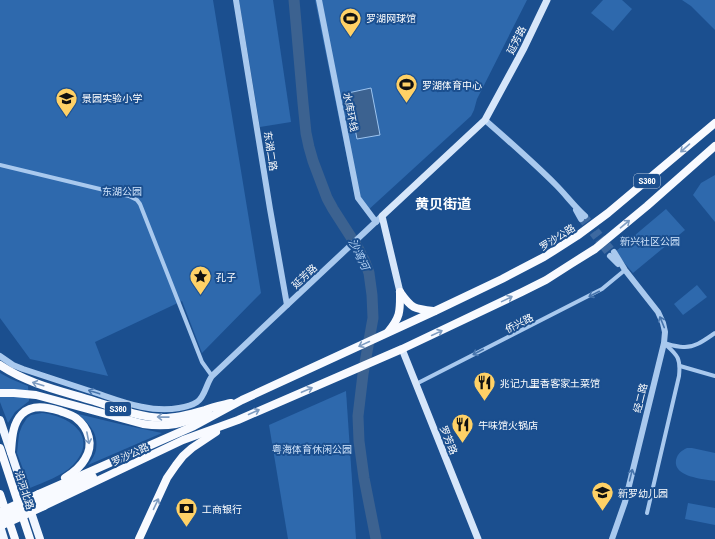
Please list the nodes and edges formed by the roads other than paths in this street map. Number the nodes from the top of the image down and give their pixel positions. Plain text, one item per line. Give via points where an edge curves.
1 (236, 0) edge
2 (319, 0) edge
3 (547, 0) edge
4 (485, 120) junction
5 (715, 123) edge
6 (715, 146) edge
7 (0, 166) edge
8 (583, 218) tunnel mouth
9 (379, 219) junction
10 (612, 254) tunnel mouth
11 (625, 270) junction
12 (400, 292) junction
13 (287, 305) junction
14 (435, 311) junction
15 (387, 333) junction
16 (715, 333) edge
17 (664, 343) junction
18 (398, 351) junction
19 (0, 356) edge
20 (0, 365) edge
21 (680, 366) junction
22 (212, 376) junction
23 (715, 376) edge
24 (416, 384) junction
25 (0, 394) edge
26 (242, 400) junction
27 (0, 420) edge
28 (238, 420) junction
29 (0, 448) edge
30 (11, 452) junction
31 (53, 487) junction
32 (0, 494) edge
33 (41, 500) junction
34 (0, 512) edge
35 (647, 513) dead end
36 (0, 519) edge
37 (0, 526) edge
38 (4, 539) edge
39 (15, 539) edge
40 (30, 539) edge
41 (40, 539) edge
42 (139, 539) edge
43 (478, 539) edge
44 (612, 539) edge

1 - 13 street, 东湖二路
2 - 9 street, 水库环线 via 358,198
3 - 4 main road, 延芳路
4 - 8 street via 551,180
4 - 9 main road, 延芳路
5 -> 14 highway, 罗沙公路 / S360 via 577,236 544,257
18 -> 6 highway, S360 via 546,280 595,249
7 - 22 street via 137,200 202,362
9 - 12 main road
9 - 13 street, 延芳路
10 - 11 street, 经二路
17 -> 11 street, 经二路 via 665,332 658,312
11 -> 24 street, 侨兴路 via 602,289
12 - 14 highway via 414,308
12 - 15 highway via 399,316
13 - 22 street, 延芳路
14 - 15 highway, 罗沙公路 / S360
15 -> 26 highway, 罗沙公路 / S360
16 - 17 street via 691,346
17 - 21 street via 676,354
44 -> 17 street, 经二路 via 624,502
18 - 24 main road, 罗芳路
28 -> 18 highway, 罗沙公路 / S360
22 -> 19 street, 延芳路 via 196,403 174,409 156,409 133,405 23,369
26 -> 20 highway, S360 via 188,415 161,418 146,416 31,381
21 - 23 street
21 - 35 street
24 - 43 main road, 罗芳路
25 - 26 highway via 36,395 158,426 189,421
26 - 31 highway, 罗沙公路 via 194,426
27 - 30 main road
28 - 33 highway, 罗沙公路 / S360 via 183,440
42 -> 28 highway via 167,478 180,460 203,440
29 - 40 highway, 沿河北路
30 -> 31 highway via 13,432 23,413 49,407 76,418 89,435 89,452 77,470
30 - 41 main road
31 - 33 highway, 罗沙公路
32 - 39 highway
33 - 34 highway, 罗沙公路, bridge
33 - 36 highway, bridge
33 - 37 highway, 罗沙公路 / S360, bridge
37 - 38 main road, S360

